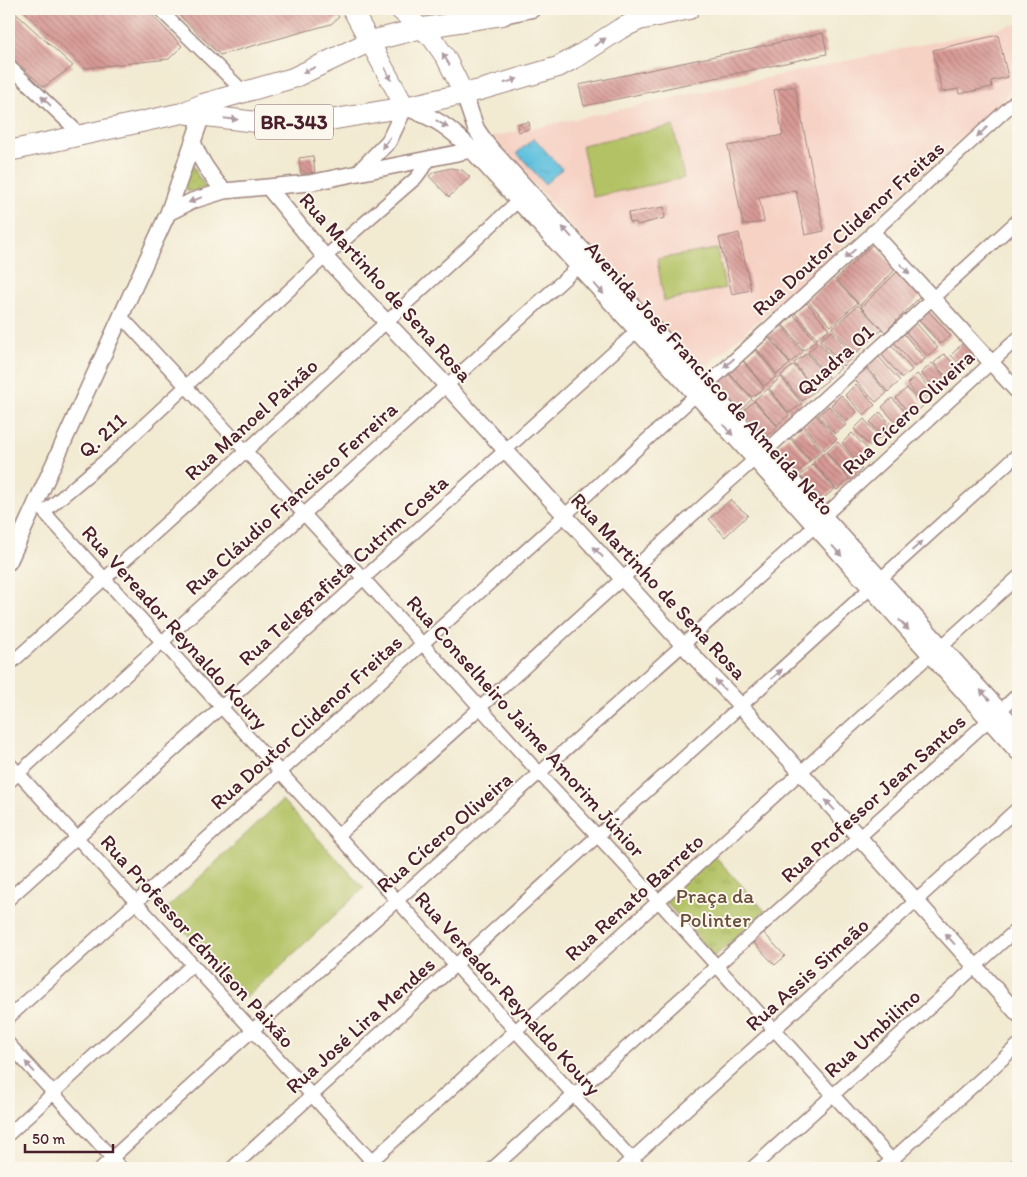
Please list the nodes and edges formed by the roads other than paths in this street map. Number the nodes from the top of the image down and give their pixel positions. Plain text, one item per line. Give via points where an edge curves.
1 (159, 9) edge
2 (352, 9) edge
3 (399, 9) edge
4 (445, 9) edge
5 (532, 9) edge
6 (689, 9) edge
7 (494, 17) junction
8 (422, 28) junction
9 (371, 41) junction
10 (9, 66) edge
11 (244, 92) junction
12 (464, 94) junction
13 (1017, 103) edge
14 (405, 107) junction
15 (192, 114) junction
16 (81, 135) junction
17 (193, 142) junction
18 (472, 150) junction
19 (9, 151) edge
20 (431, 158) junction
21 (358, 173) junction
22 (268, 187) junction
23 (224, 191) junction
24 (518, 201) junction
25 (168, 213) junction
26 (1018, 220) edge
27 (873, 233) junction
28 (325, 257) junction
29 (578, 266) junction
30 (932, 299) junction
31 (120, 315) junction
32 (385, 322) junction
33 (637, 331) junction
34 (1018, 338) edge
35 (990, 363) junction
36 (446, 385) junction
37 (186, 386) junction
38 (700, 390) junction
39 (1018, 392) edge
40 (505, 450) junction
41 (246, 451) junction
42 (1018, 454) edge
43 (760, 455) junction
44 (44, 512) junction
45 (304, 514) junction
46 (564, 516) junction
47 (29, 519) junction
48 (819, 521) junction
49 (9, 562) edge
50 (1018, 577) edge
51 (104, 578) junction
52 (363, 578) junction
53 (622, 578) junction
54 (876, 584) junction
55 (162, 642) junction
56 (423, 644) junction
57 (683, 645) junction
58 (937, 650) junction
59 (9, 665) edge
60 (1018, 694) edge
61 (741, 706) junction
62 (221, 707) junction
63 (482, 708) junction
64 (995, 715) junction
65 (1018, 731) edge
66 (1018, 752) edge
67 (9, 763) edge
68 (280, 772) junction
69 (801, 773) junction
70 (540, 774) junction
71 (13, 778) edge
72 (1018, 808) edge
73 (338, 835) junction
74 (599, 836) junction
75 (76, 838) junction
76 (859, 838) junction
77 (9, 899) edge
78 (397, 900) junction
79 (659, 902) junction
80 (916, 902) junction
81 (136, 903) junction
82 (1018, 928) edge
83 (192, 965) junction
84 (456, 965) junction
85 (975, 966) junction
86 (716, 967) junction
87 (1018, 1014) edge
88 (9, 1017) edge
89 (253, 1031) junction
90 (516, 1031) junction
91 (775, 1031) junction
92 (9, 1044) edge
93 (1018, 1045) edge
94 (53, 1093) junction
95 (574, 1095) junction
96 (833, 1095) junction
97 (312, 1096) junction
98 (9, 1134) edge
99 (112, 1158) junction
100 (636, 1164) edge
101 (1018, 1164) edge
102 (371, 1166) edge
103 (891, 1166) edge
104 (101, 1168) edge
105 (121, 1168) edge
106 (232, 1168) edge
107 (493, 1168) edge
108 (622, 1168) edge
109 (752, 1168) edge
110 (1014, 1168) edge

1 - 11 street
2 - 9 main road
3 - 8 main road, Avenida José Francisco de Almeida Neto
4 - 7 highway
5 - 7 main road
12 -> 6 highway, BR-343 via 558,67 639,20
7 - 8 highway, BR-343
8 - 9 highway, BR-343
12 -> 8 main road, Avenida José Francisco de Almeida Neto via 446,58
9 -> 11 highway, BR-343 via 293,78
9 -> 14 main road
16 -> 10 street
11 - 15 highway, BR-343 via 203,104
12 - 14 highway, BR-343
38 -> 12 main road, Avenida José Francisco de Almeida Neto via 487,145 476,128
13 -> 27 street, Rua Doutor Clidenor Freitas
15 -> 14 highway, BR-343 via 256,122 295,122 330,120
14 -> 18 main road, Avenida José Francisco de Almeida Neto via 428,115 453,131
14 -> 21 street via 389,141
15 - 16 highway, BR-343
15 - 17 street
16 - 19 highway, BR-343
17 - 23 street via 210,176
17 - 25 street
18 - 20 street
18 - 24 main road, Avenida José Francisco de Almeida Neto
20 - 21 street
20 - 28 street, Q. 211 via 416,178
21 - 22 street
22 - 23 street
22 - 28 street, Rua Martinho de Sena Rosa
23 -> 25 street
24 - 29 main road, Avenida José Francisco de Almeida Neto
24 - 32 street, Rua Manoel Paixão
25 - 31 street
26 - 30 street, Quadra 01
27 -> 30 street
27 -> 38 street, Rua Doutor Clidenor Freitas
28 - 32 street, Rua Martinho de Sena Rosa
28 - 37 street, Q. 211
29 -> 33 main road, Avenida José Francisco de Almeida Neto
29 - 36 street, Rua Cláudio Francisco Ferreira
30 - 35 street
30 - 43 street, Quadra 01
31 - 37 street, Rua Conselheiro Jaime Amorim Júnior
31 - 47 street
32 - 36 street, Rua Martinho de Sena Rosa
32 - 41 street, Rua Manoel Paixão
33 - 38 main road, Avenida José Francisco de Almeida Neto
33 - 40 street, Rua Telegrafista Cutrim Costa
34 - 35 street, Rua Cícero Oliveira
35 - 39 street
35 - 48 street, Rua Cícero Oliveira
36 - 40 street, Rua Martinho de Sena Rosa
36 - 45 street, Rua Cláudio Francisco Ferreira
37 - 41 street, Rua Conselheiro Jaime Amorim Júnior
37 - 44 street, Q. 211
38 - 43 main road, Avenida José Francisco de Almeida Neto
38 - 46 street, Rua Doutor Clidenor Freitas
40 - 46 street, Rua Martinho de Sena Rosa
40 - 52 street, Rua Telegrafista Cutrim Costa
41 - 45 street, Rua Conselheiro Jaime Amorim Júnior
41 - 51 street, Rua Manoel Paixão
54 -> 42 street, Rua José Lira Mendes
43 - 48 main road, Avenida José Francisco de Almeida Neto
43 - 53 street, Quadra 01
44 - 47 street
44 - 51 street, Rua Vereador Reynaldo Koury
45 - 52 street, Rua Conselheiro Jaime Amorim Júnior
45 - 55 street, Rua Cláudio Francisco Ferreira
53 -> 46 street, Rua Martinho de Sena Rosa
46 - 56 street, Rua Doutor Clidenor Freitas
47 - 49 street
48 - 54 main road, Avenida José Francisco de Almeida Neto
48 - 57 street, Rua Cícero Oliveira
50 - 58 street, Rua Renato Barreto
51 - 55 street, Rua Vereador Reynaldo Koury
51 - 59 street, Rua Manoel Paixão
52 - 56 street, Rua Conselheiro Jaime Amorim Júnior
52 - 62 street, Rua Telegrafista Cutrim Costa
53 - 57 street, Rua Martinho de Sena Rosa
53 - 63 street, Quadra 01
54 - 58 main road, Avenida José Francisco de Almeida Neto
61 -> 54 street, Rua José Lira Mendes
55 - 62 street, Rua Vereador Reynaldo Koury
55 - 71 street, Rua Cláudio Francisco Ferreira
56 - 63 street, Rua Conselheiro Jaime Amorim Júnior
56 - 68 street, Rua Doutor Clidenor Freitas
61 -> 57 street, Rua Martinho de Sena Rosa
57 - 70 street, Rua Cícero Oliveira
58 - 64 main road, Avenida José Francisco de Almeida Neto
58 - 69 street, Rua Renato Barreto
60 - 64 street, Rua Professor Jean Santos
61 - 69 street, Rua Martinho de Sena Rosa
61 - 74 street, Rua José Lira Mendes
62 - 68 street, Rua Vereador Reynaldo Koury
62 - 75 street, Rua Telegrafista Cutrim Costa
63 - 70 street, Rua Conselheiro Jaime Amorim Júnior
63 - 73 street, Quadra 01
64 - 65 main road, Avenida José Francisco de Almeida Neto
64 - 66 main road, Avenida José Francisco de Almeida Neto
64 - 76 street, Rua Professor Jean Santos
67 - 71 street, Rua Professor Edmilson Paixão
68 - 73 street, Rua Vereador Reynaldo Koury
68 - 81 street, Rua Doutor Clidenor Freitas
76 -> 69 street, Rua Martinho de Sena Rosa
69 - 79 street, Rua Renato Barreto
70 - 74 street, Rua Conselheiro Jaime Amorim Júnior
70 - 78 street, Rua Cícero Oliveira
71 - 75 street, Rua Professor Edmilson Paixão
72 - 80 street, Rua Assis Simeão
73 - 78 street, Rua Vereador Reynaldo Koury
74 - 79 street, Rua Conselheiro Jaime Amorim Júnior
74 - 84 street, Rua José Lira Mendes
75 - 77 street, Rua Telegrafista Cutrim Costa
75 - 81 street, Rua Professor Edmilson Paixão
76 - 80 street, Rua Martinho de Sena Rosa
76 - 86 street, Rua Professor Jean Santos
78 - 84 street, Rua Vereador Reynaldo Koury
78 - 89 street, Rua Cícero Oliveira
79 - 86 street, Rua Conselheiro Jaime Amorim Júnior
79 - 90 street, Rua Renato Barreto
85 -> 80 street, Rua Martinho de Sena Rosa
80 - 91 street, Rua Assis Simeão
81 - 83 street, Rua Professor Edmilson Paixão
81 - 88 street, Rua Doutor Clidenor Freitas
82 - 85 street, Rua Umbilino
83 - 89 street, Rua Professor Edmilson Paixão
83 - 94 street
84 - 90 street, Rua Vereador Reynaldo Koury
84 - 97 street, Rua José Lira Mendes
85 - 87 street, Rua Martinho de Sena Rosa
85 - 96 street, Rua Umbilino
86 - 91 street, Rua Conselheiro Jaime Amorim Júnior
86 - 95 street, Rua Professor Jean Santos
89 - 97 street, Rua Professor Edmilson Paixão
89 - 99 street, Rua Cícero Oliveira
90 - 95 street, Rua Vereador Reynaldo Koury
90 - 102 street, Rua Renato Barreto
91 - 96 street, Rua Conselheiro Jaime Amorim Júnior
91 - 100 street, Rua Assis Simeão
94 -> 92 street
93 - 103 street
94 - 98 street
94 - 99 street
95 - 100 street, Rua Vereador Reynaldo Koury
95 - 107 street, Rua Professor Jean Santos
96 - 103 street, Rua Conselheiro Jaime Amorim Júnior
96 - 109 street, Rua Umbilino
97 - 102 street, Rua Professor Edmilson Paixão
97 - 106 street, Rua José Lira Mendes
99 - 104 street, Rua Cícero Oliveira
99 - 105 street
100 - 108 street, Rua Assis Simeão
101 - 110 street

